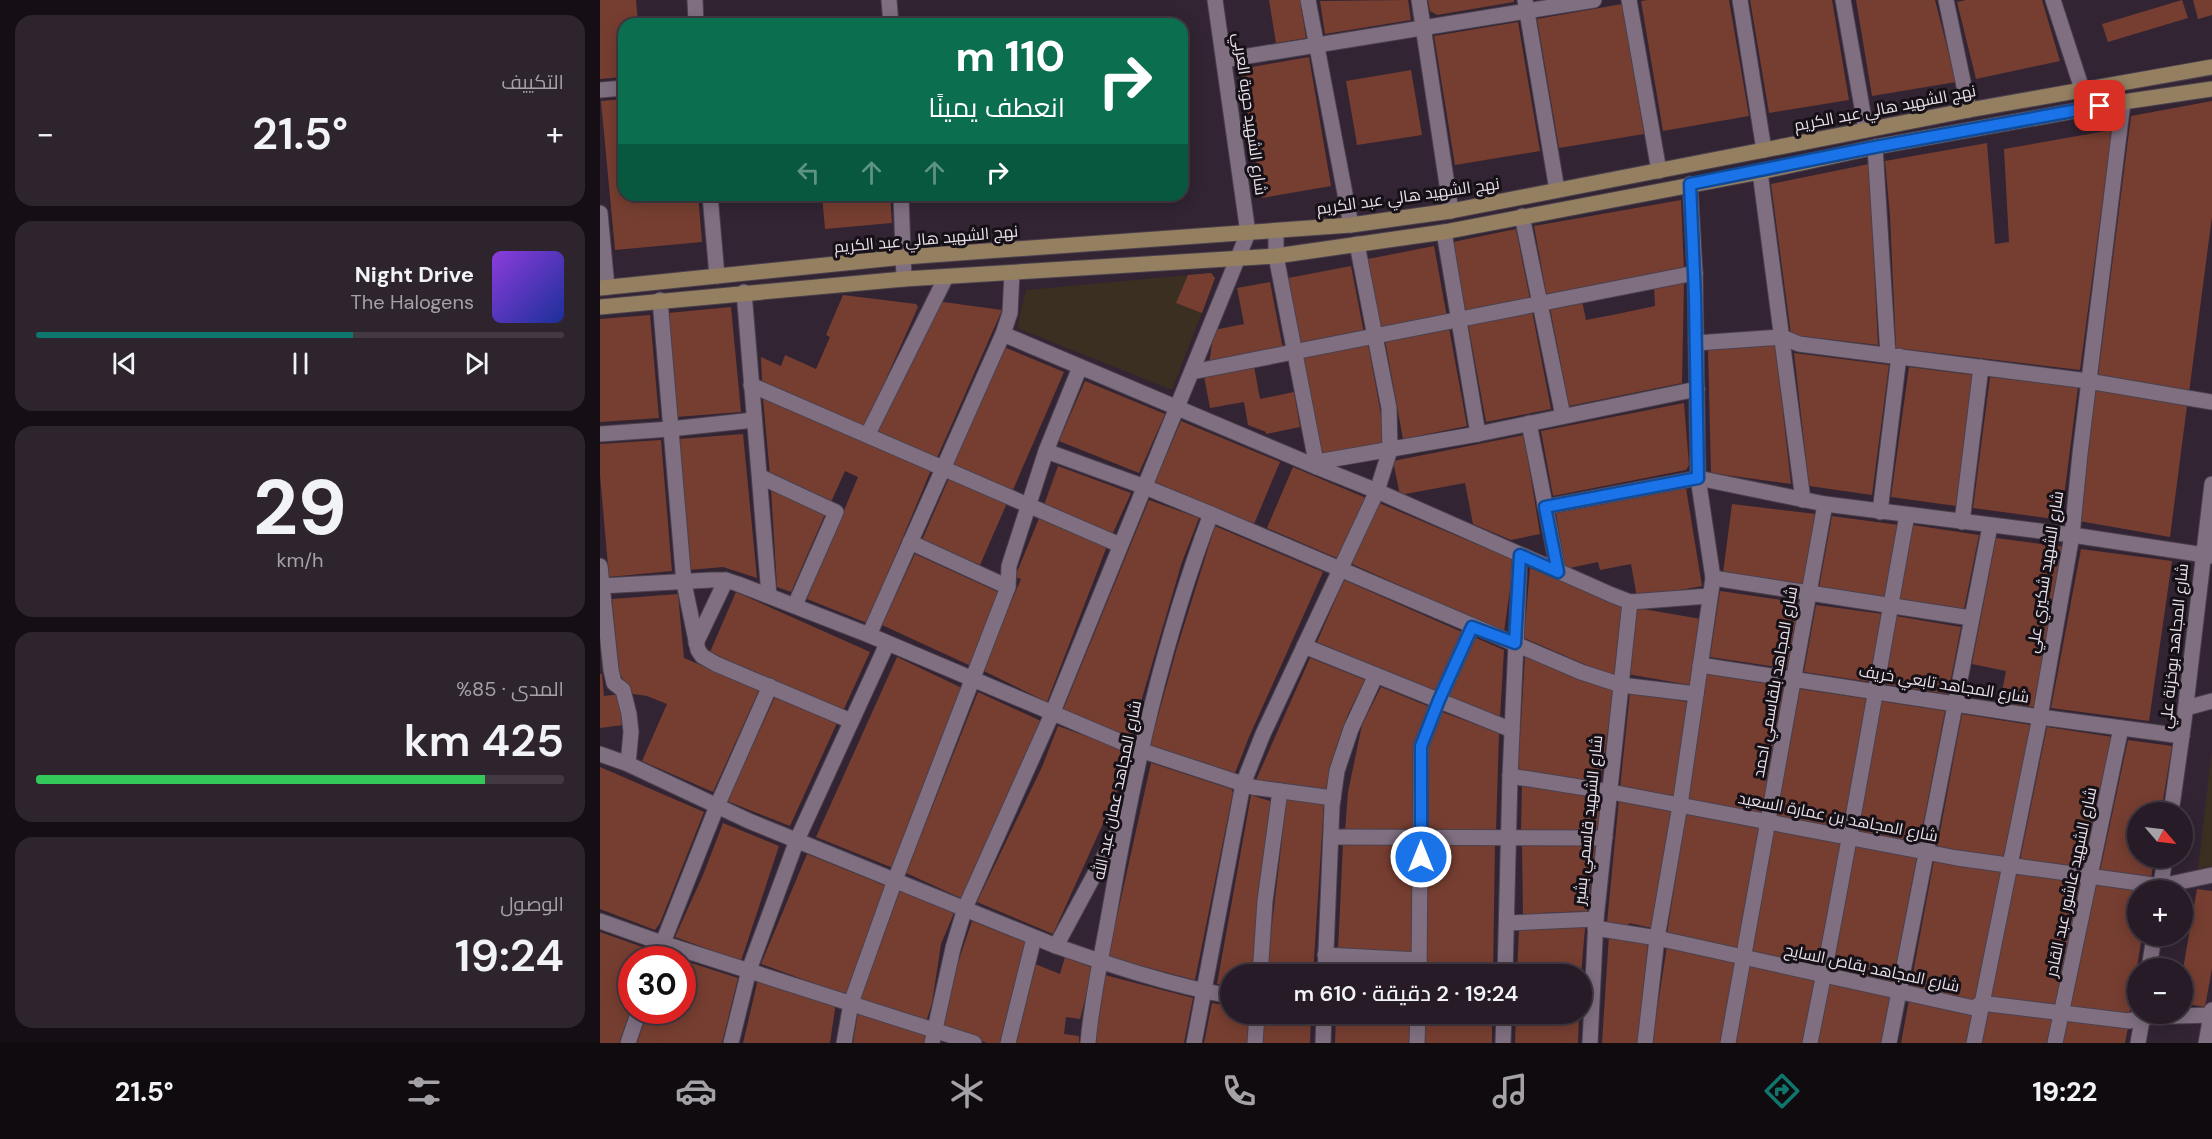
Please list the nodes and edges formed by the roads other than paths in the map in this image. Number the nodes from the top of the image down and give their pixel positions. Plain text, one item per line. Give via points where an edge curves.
1 (695, 0) edge
2 (889, 0) edge
3 (1215, 0) edge
4 (1308, 0) edge
5 (1419, 0) edge
6 (1594, 0) edge
7 (1629, 0) edge
8 (1740, 0) edge
9 (1844, 0) edge
10 (1946, 0) edge
11 (2053, 0) edge
12 (1526, 5) edge
13 (696, 18) edge
14 (890, 18) edge
15 (1424, 27) junction
16 (1316, 46) junction
17 (1224, 60) junction
18 (2212, 67) edge
19 (618, 88) edge
20 (2082, 89) junction
21 (2212, 89) edge
22 (600, 90) edge
23 (2123, 102) junction
24 (1969, 110) junction
25 (1866, 130) junction
26 (1875, 147) junction
27 (1764, 150) junction
28 (1659, 171) junction
29 (1760, 172) junction
30 (1690, 184) junction
31 (1550, 191) junction
32 (711, 201) edge
33 (901, 201) edge
34 (1451, 211) junction
35 (1545, 211) junction
36 (600, 213) edge
37 (1522, 216) junction
38 (1351, 225) junction
39 (1276, 231) junction
40 (1444, 232) junction
41 (1248, 233) junction
42 (1357, 244) junction
43 (1276, 256) junction
44 (904, 257) junction
45 (1238, 257) junction
46 (1012, 273) junction
47 (1695, 273) junction
48 (717, 276) junction
49 (946, 277) junction
50 (904, 279) junction
51 (604, 288) edge
52 (744, 292) junction
53 (660, 300) junction
54 (1540, 303) junction
55 (600, 307) edge
56 (1458, 320) junction
57 (1003, 334) junction
58 (1376, 336) junction
59 (1782, 337) junction
60 (1696, 343) junction
61 (1294, 352) junction
62 (1894, 356) junction
63 (1080, 367) junction
64 (1981, 368) junction
65 (1192, 372) junction
66 (2088, 381) junction
67 (751, 385) junction
68 (1696, 389) junction
69 (2212, 402) edge
70 (1177, 407) junction
71 (1563, 416) junction
72 (754, 420) junction
73 (1529, 423) junction
74 (670, 429) junction
75 (600, 434) edge
76 (1478, 434) junction
77 (868, 435) junction
78 (1390, 450) junction
79 (1046, 451) junction
80 (1317, 465) junction
81 (942, 468) junction
82 (760, 477) junction
83 (1698, 478) junction
84 (2212, 484) edge
85 (1145, 488) junction
86 (1377, 490) junction
87 (1803, 500) junction
88 (1825, 504) junction
89 (1030, 506) junction
90 (1545, 507) junction
91 (1880, 512) junction
92 (1211, 514) junction
93 (1907, 515) junction
94 (1962, 522) junction
95 (1990, 526) junction
96 (2072, 535) junction
97 (910, 542) junction
98 (1120, 545) junction
99 (1520, 555) junction
100 (2207, 556) edge
101 (600, 566) edge
102 (1340, 570) junction
103 (1558, 572) junction
104 (1713, 578) junction
105 (726, 580) junction
106 (684, 583) junction
107 (601, 586) edge
108 (1008, 587) junction
109 (1810, 593) junction
110 (769, 595) junction
111 (1710, 596) junction
112 (1630, 602) junction
113 (795, 605) junction
114 (1891, 606) junction
115 (1971, 618) junction
116 (1472, 627) junction
117 (869, 635) junction
118 (696, 643) junction
119 (1515, 643) junction
120 (887, 644) junction
121 (1304, 646) junction
122 (1700, 665) junction
123 (1376, 675) junction
124 (971, 679) junction
125 (1795, 680) junction
126 (1621, 685) junction
127 (770, 686) junction
128 (1874, 692) junction
129 (1696, 694) junction
130 (1439, 700) junction
131 (2212, 701) edge
132 (1955, 703) junction
133 (2186, 708) junction
134 (1052, 714) junction
135 (2040, 717) junction
136 (851, 721) junction
137 (2121, 728) junction
138 (1512, 730) junction
139 (2182, 736) junction
140 (1140, 750) junction
141 (600, 754) edge
142 (628, 764) junction
143 (1510, 776) junction
144 (1242, 784) junction
145 (1280, 791) junction
146 (1611, 792) junction
147 (1333, 798) junction
148 (2173, 802) edge
149 (1680, 805) junction
150 (717, 806) junction
151 (1127, 814) junction
152 (1768, 822) junction
153 (1331, 837) junction
154 (1421, 837) junction
155 (1509, 838) junction
156 (1605, 838) junction
157 (1850, 838) junction
158 (797, 840) junction
159 (1927, 852) junction
160 (2011, 865) junction
161 (2212, 874) edge
162 (2091, 876) junction
163 (895, 880) junction
164 (2190, 880) edge
165 (2127, 882) edge
166 (965, 908) junction
167 (600, 921) edge
168 (1507, 923) junction
169 (1595, 923) junction
170 (1034, 938) junction
171 (1657, 938) junction
172 (662, 943) junction
173 (661, 946) edge
174 (1056, 946) junction
175 (1325, 955) junction
176 (1743, 958) junction
177 (1101, 963) junction
178 (1261, 964) edge
179 (1325, 964) edge
180 (1396, 964) edge
181 (1419, 964) edge
182 (1505, 964) edge
183 (749, 970) junction
184 (1824, 976) junction
185 (1204, 992) junction
186 (1899, 992) junction
187 (1220, 994) edge
188 (851, 1003) junction
189 (1981, 1004) junction
190 (2061, 1013) junction
191 (2212, 1013) edge
192 (2193, 1014) edge
193 (2127, 1021) edge
194 (635, 1024) edge
195 (1256, 1024) edge
196 (1324, 1024) edge
197 (1418, 1024) edge
198 (1504, 1024) edge
199 (2142, 1024) edge
200 (933, 1036) edge
201 (628, 1043) edge
202 (731, 1043) edge
203 (844, 1043) edge
204 (974, 1043) edge
205 (1008, 1043) edge
206 (1088, 1043) edge
207 (1194, 1043) edge
208 (1255, 1043) edge
209 (1323, 1043) edge
210 (1417, 1043) edge
211 (1503, 1043) edge
212 (1590, 1043) edge
213 (1645, 1043) edge
214 (1728, 1043) edge
215 (1810, 1043) edge
216 (1889, 1043) edge
217 (1974, 1043) edge
218 (2055, 1043) edge
219 (2138, 1043) edge
220 (2206, 1043) edge

1 - 13 street
2 - 14 street
3 - 17 street, شارع الشهيد حوبة العربي
4 - 16 street
5 - 15 street
6 - 12 street
7 - 28 street
8 - 27 street
9 - 25 street
10 - 24 street
11 - 20 street
12 - 15 street
12 - 31 street
15 - 16 street
15 - 34 street
16 - 17 street
16 - 38 street
17 - 41 street, شارع الشهيد حوبة العربي
18 - 20 main road, نهج الشهيد هالي عبد الكريم
19 - 22 street
20 - 24 main road, نهج الشهيد هالي عبد الكريم
21 - 23 main road
23 - 26 main road
23 - 66 street, شارع الشهيد شكيري علي
24 - 25 main road, نهج الشهيد هالي عبد الكريم
25 - 27 main road, نهج الشهيد هالي عبد الكريم
26 - 29 main road
26 - 62 street
27 - 28 main road, نهج الشهيد هالي عبد الكريم
28 - 31 main road, نهج الشهيد هالي عبد الكريم
29 - 30 main road
29 - 59 street
30 - 35 main road
30 - 47 street
31 - 34 main road, نهج الشهيد هالي عبد الكريم
31 - 35 main road
32 - 48 street
33 - 44 street
34 - 38 main road, نهج الشهيد هالي عبد الكريم
35 - 37 main road
36 - 51 street
37 - 40 main road
37 - 54 street
38 - 39 main road, نهج الشهيد هالي عبد الكريم
39 - 41 main road, نهج الشهيد هالي عبد الكريم
39 - 43 street
40 - 42 main road
40 - 56 street
41 - 44 main road, نهج الشهيد هالي عبد الكريم
41 - 45 street
42 - 43 main road
42 - 58 street
43 - 45 main road
43 - 61 street
44 - 48 main road, نهج الشهيد هالي عبد الكريم
44 - 50 street
45 - 46 main road
45 - 65 street
46 - 49 main road
46 - 57 street via 1010,313
47 - 54 street
47 - 60 street
48 - 51 main road, نهج الشهيد هالي عبد الكريم
49 - 50 main road
49 - 77 street
50 - 52 main road
52 - 53 main road
52 - 67 street
53 - 55 main road
53 - 74 street
54 - 56 street
54 - 71 street
56 - 58 street
56 - 76 street
57 - 63 street
57 - 81 street
58 - 61 street
58 - 78 street via 1389,408
59 - 60 street
59 - 62 street via 1799,344
59 - 87 street
60 - 68 street
61 - 65 street
61 - 80 street
62 - 64 street
62 - 91 street
63 - 70 street
63 - 79 street
64 - 66 street
64 - 94 street
65 - 70 street
66 - 69 street
66 - 96 street, شارع الشهيد شكيري علي
67 - 72 street
67 - 77 street
68 - 71 street
68 - 83 street
70 - 80 street
70 - 85 street
71 - 73 street
72 - 74 street
72 - 82 street
73 - 76 street
73 - 90 street
74 - 75 street
74 - 106 street
76 - 78 street
77 - 81 street
78 - 80 street
78 - 86 street
79 - 85 street
79 - 89 street
80 - 86 street
81 - 89 street
81 - 97 street
82 - 110 street
82 - 113 street via 836,512
83 - 87 street
83 - 90 street
83 - 104 street
84 - 100 street, شارع المجاهد بوخزنة علي
85 - 92 street
85 - 98 street
86 - 99 street
86 - 102 street
87 - 88 street
88 - 91 street
88 - 109 street, شارع المجاهد بلقاسمي احمد
89 - 98 street
89 - 108 street via 1009,566
90 - 103 street
91 - 93 street
92 - 102 street
92 - 140 street, شارع المجاهد عمان عبد الله via 1175,622
93 - 94 street
93 - 114 street
94 - 95 street
95 - 96 street
95 - 115 street
96 - 100 street
96 - 135 street, شارع الشهيد شكيري علي
97 - 108 street
97 - 117 street
98 - 134 street
99 - 103 street
99 - 119 street
100 - 133 street, شارع المجاهد بوخزنة علي
101 - 107 street
102 - 116 street
102 - 121 street
103 - 112 street
104 - 109 street
104 - 111 street
105 - 106 street
105 - 110 street
105 - 118 street
106 - 107 street
106 - 118 street
107 - 142 street via 611,670 614,683 623,690 631,732
108 - 124 street
109 - 114 street
109 - 125 street, شارع المجاهد بلقاسمي احمد
110 - 113 street
111 - 112 street
111 - 122 street
112 - 126 street, شارع الشهيد قاسمي بشير
113 - 117 street
114 - 115 street
114 - 128 street
115 - 132 street
116 - 119 street
116 - 130 street
117 - 120 street
118 - 127 street via 705,658
119 - 126 street
119 - 138 street
120 - 124 street
120 - 136 street
121 - 123 street
121 - 144 street
122 - 125 street, شارع المجاهد تابعي خريف
122 - 129 street
123 - 130 street
123 - 147 street via 1351,729
124 - 134 street
124 - 163 street
125 - 128 street, شارع المجاهد تابعي خريف
125 - 152 street, شارع المجاهد بلقاسمي احمد
126 - 129 street
126 - 146 street, شارع الشهيد قاسمي بشير
127 - 136 street
127 - 150 street
128 - 132 street, شارع المجاهد تابعي خريف
128 - 157 street
129 - 149 street
130 - 138 street
130 - 154 street via 1421,746
131 - 133 street
132 - 135 street, شارع المجاهد تابعي خريف
132 - 159 street
133 - 139 street, شارع المجاهد بوخزنة علي
134 - 140 street
134 - 166 street
135 - 137 street, شارع المجاهد تابعي خريف
135 - 160 street, شارع الشهيد شكيري علي
136 - 158 street
137 - 139 street, شارع المجاهد تابعي خريف
137 - 162 street, شارع الشهيد عاشور عبد القادر
138 - 143 street
139 - 148 street, شارع المجاهد بوخزنة علي
140 - 144 street
140 - 151 street, شارع المجاهد عمان عبد الله
141 - 142 street
142 - 150 street
143 - 146 street, شارع المجاهد بن عمارة السعيد
143 - 155 street
144 - 145 street
144 - 185 street
145 - 147 street
145 - 178 street
146 - 149 street, شارع المجاهد بن عمارة السعيد
146 - 156 street, شارع الشهيد قاسمي بشير
147 - 153 street
149 - 152 street, شارع المجاهد بن عمارة السعيد
149 - 171 street
150 - 158 street
150 - 172 street
151 - 174 street
151 - 177 street, شارع المجاهد عمان عبد الله
152 - 157 street, شارع المجاهد بن عمارة السعيد
152 - 176 street, شارع المجاهد بلقاسمي احمد
153 - 154 street
153 - 175 street
154 - 155 street
154 - 181 street
155 - 156 street
155 - 168 street
156 - 169 street, شارع الشهيد قاسمي بشير
157 - 159 street, شارع المجاهد بن عمارة السعيد
157 - 184 street
158 - 163 street
158 - 183 street
159 - 160 street, شارع المجاهد بن عمارة السعيد
159 - 186 street
160 - 162 street, شارع المجاهد بن عمارة السعيد
160 - 189 street, شارع الشهيد شكيري علي
161 - 164 street, شارع المجاهد بن عمارة السعيد
162 - 165 street, شارع المجاهد بن عمارة السعيد
162 - 190 street, شارع الشهيد عاشور عبد القادر
163 - 166 street
163 - 188 street
166 - 170 street
166 - 200 street
167 - 172 street
168 - 169 street, شارع المجاهد بقاص السايح
168 - 182 street
169 - 171 street, شارع المجاهد بقاص السايح
169 - 212 street, شارع الشهيد قاسمي بشير
170 - 174 street
170 - 205 street
171 - 176 street, شارع المجاهد بقاص السايح
171 - 213 street
172 - 173 street
172 - 183 street
174 - 177 street
175 - 179 street
175 - 180 street
176 - 184 street, شارع المجاهد بقاص السايح
176 - 214 street, شارع المجاهد بلقاسمي احمد
177 - 185 street
177 - 206 street, شارع المجاهد عمان عبد الله
183 - 188 street
183 - 202 street
184 - 186 street, شارع المجاهد بقاص السايح
184 - 215 street
185 - 187 street
185 - 207 street
186 - 189 street, شارع المجاهد بقاص السايح via 1974,1008
186 - 216 street
188 - 200 street
188 - 203 street
189 - 190 street, شارع المجاهد بقاص السايح
189 - 217 street, شارع الشهيد شكيري علي
190 - 193 street, شارع المجاهد بقاص السايح
190 - 218 street, شارع الشهيد عاشور عبد القادر
191 - 192 street, شارع المجاهد بقاص السايح
191 - 220 street
194 - 201 street
195 - 208 street
196 - 209 street
197 - 210 street
198 - 211 street
199 - 219 street
200 - 204 street

